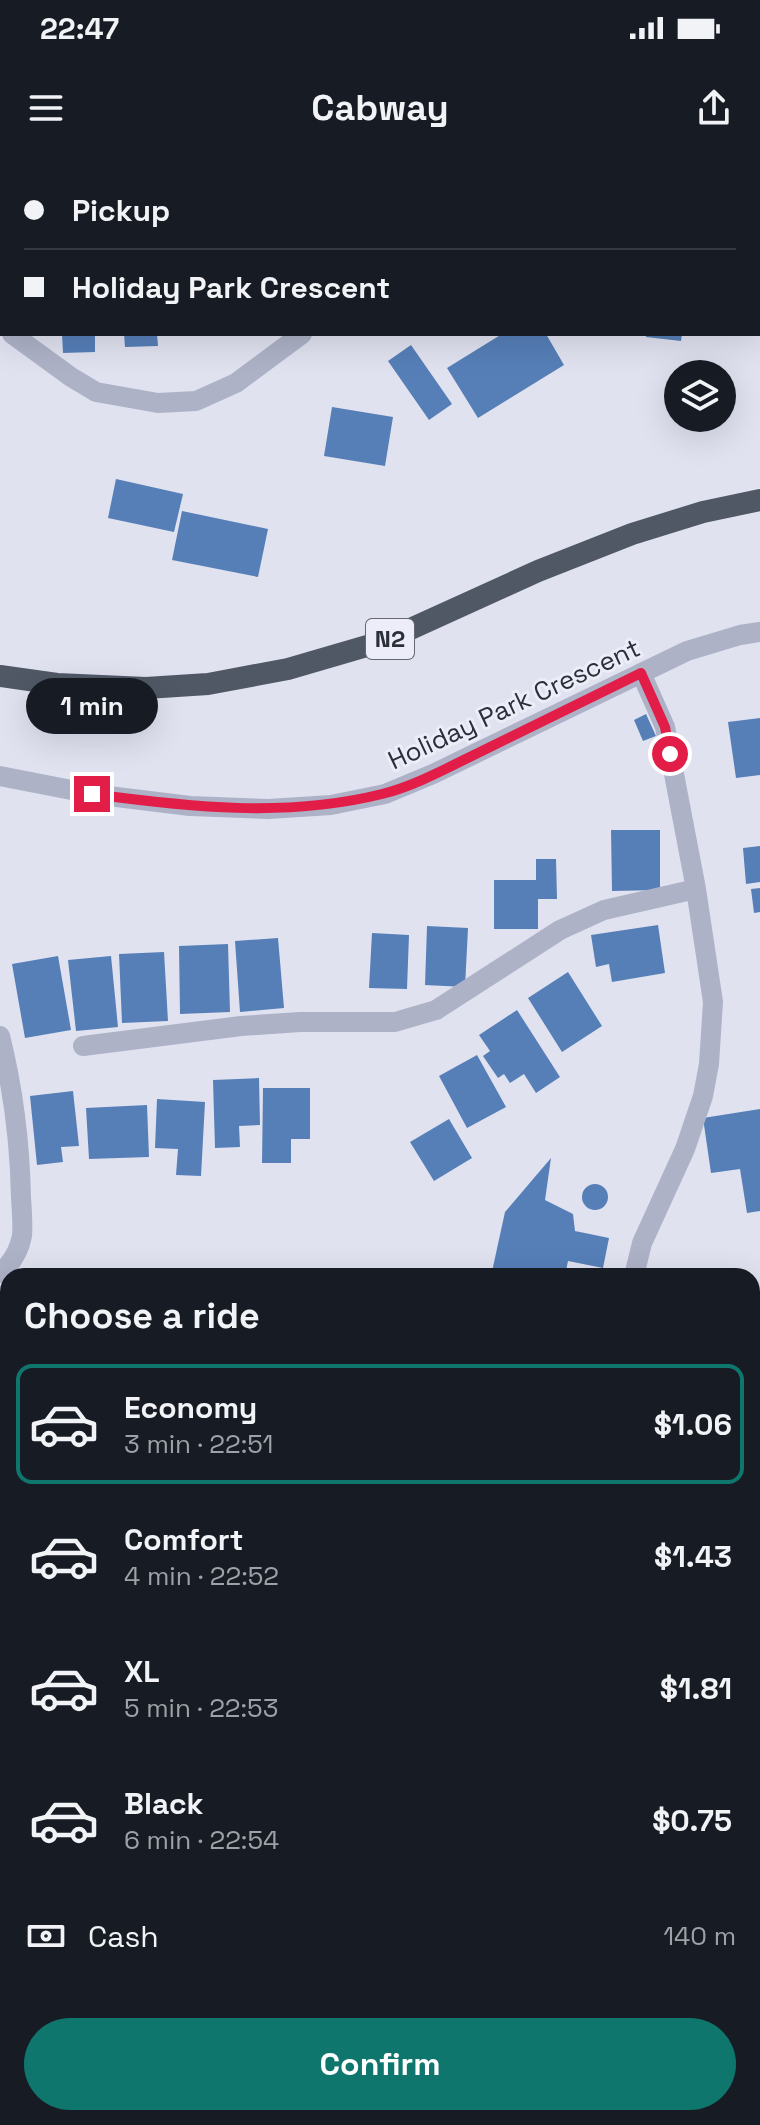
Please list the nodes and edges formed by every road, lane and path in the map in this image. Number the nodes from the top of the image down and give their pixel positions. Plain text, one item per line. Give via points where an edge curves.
1 (15, 336) edge
2 (299, 336) edge
3 (760, 500) edge
4 (760, 632) edge
5 (641, 673) junction
6 (0, 676) edge
7 (0, 776) edge
8 (696, 889) junction
9 (0, 1036) edge
10 (83, 1046) dead end
11 (6, 1268) edge
12 (636, 1268) edge

1 - 2 street via 96,392 158,403 196,401 236,383
3 - 6 highway, N2 via 632,534 384,641 288,669 208,684 146,688
4 - 5 street, Holiday Park Crescent via 687,651
5 - 7 street, Holiday Park Crescent via 433,774 385,794 331,805 190,806
5 - 8 street via 665,727
8 - 10 street via 604,910 560,930 436,1010 395,1022 241,1026
8 - 12 street via 713,1002 709,1064 685,1149
9 - 11 street via 20,1169 22,1233

